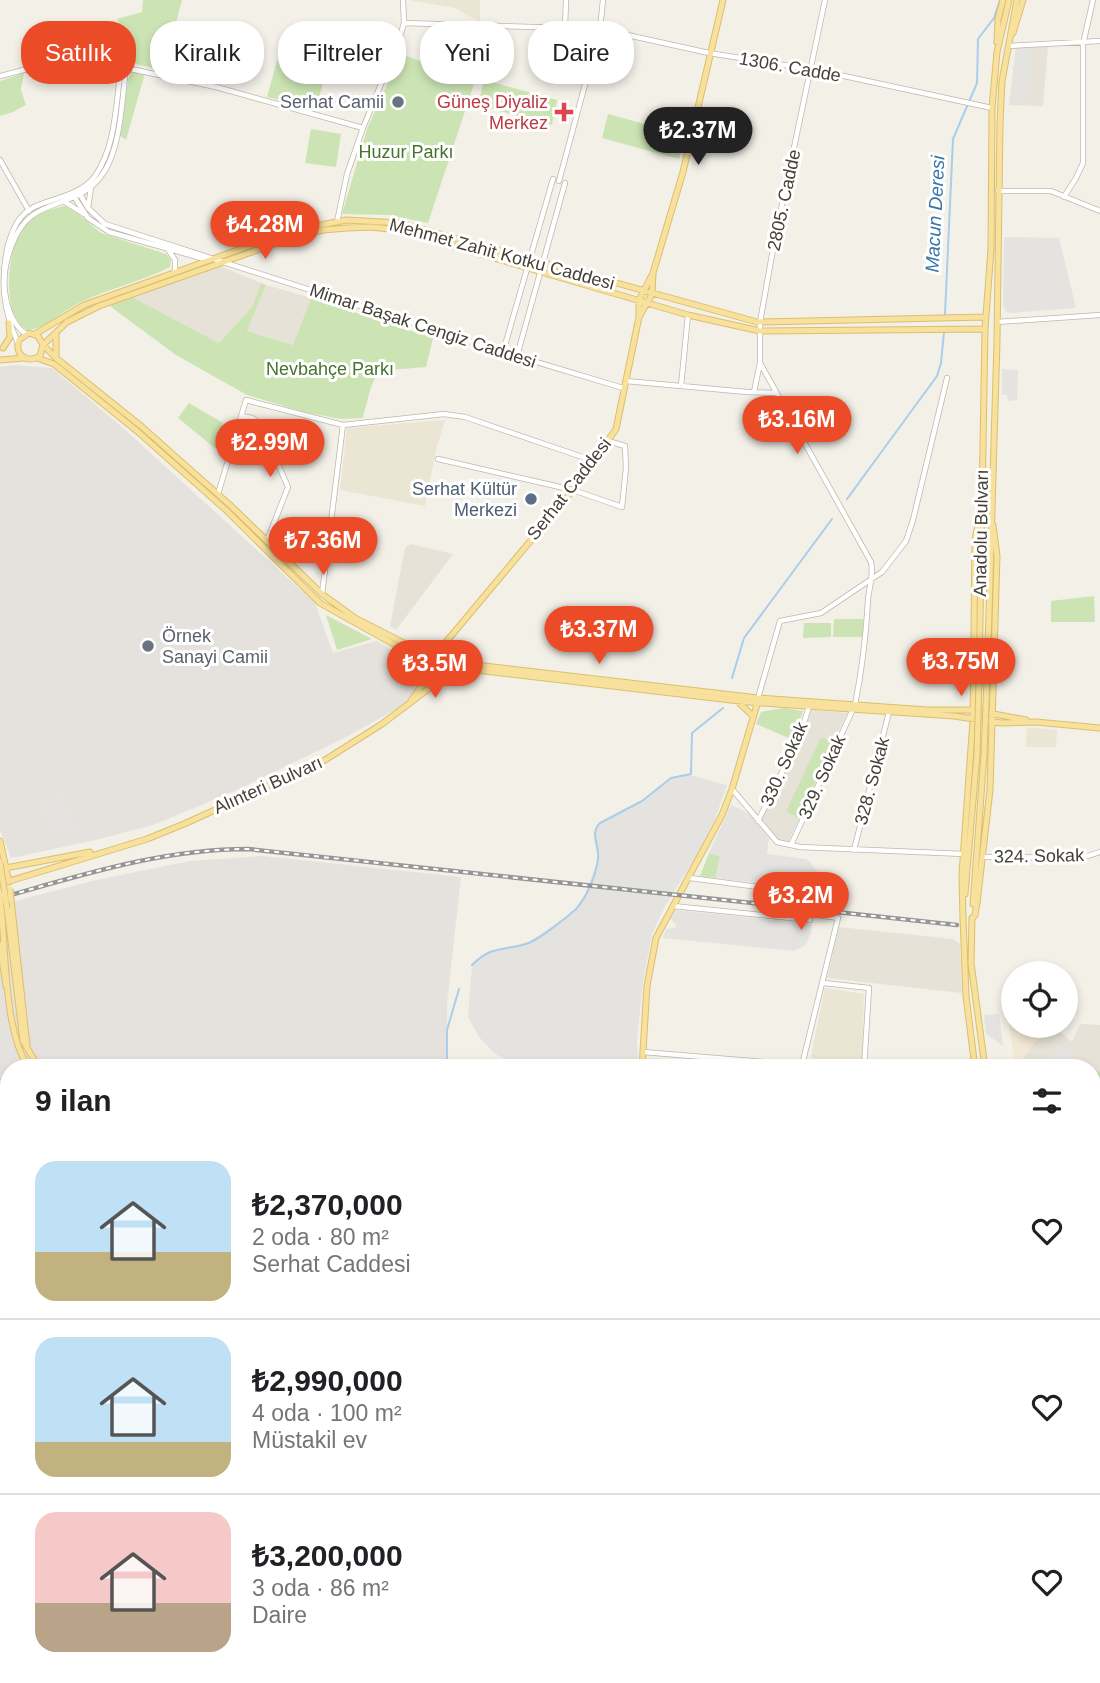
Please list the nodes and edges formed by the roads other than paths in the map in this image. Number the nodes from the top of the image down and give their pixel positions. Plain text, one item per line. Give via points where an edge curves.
1 (403, 0) edge
2 (566, 0) edge
3 (603, 0) edge
4 (723, 0) edge
5 (825, 0) edge
6 (1003, 0) edge
7 (1009, 0) edge
8 (1017, 0) edge
9 (1023, 0) edge
10 (1093, 0) edge
11 (404, 21) edge
12 (565, 21) edge
13 (601, 21) edge
14 (406, 23) edge
15 (528, 27) edge
16 (634, 36) edge
17 (1100, 41) edge
18 (1083, 44) junction
19 (1008, 46) junction
20 (709, 52) junction
21 (997, 52) junction
22 (812, 69) junction
23 (136, 70) edge
24 (21, 71) edge
25 (0, 76) edge
26 (121, 84) edge
27 (122, 84) edge
28 (380, 84) edge
29 (585, 84) edge
30 (992, 108) junction
31 (363, 128) junction
32 (0, 160) edge
33 (559, 181) junction
34 (93, 185) junction
35 (998, 191) junction
36 (76, 195) junction
37 (1064, 197) junction
38 (64, 201) junction
39 (88, 208) junction
40 (274, 209) dead end
41 (1100, 211) edge
42 (30, 212) junction
43 (88, 218) junction
44 (271, 221) dead end
45 (337, 222) junction
46 (287, 236) junction
47 (278, 238) junction
48 (169, 250) junction
49 (241, 256) junction
50 (209, 259) junction
51 (223, 262) junction
52 (529, 263) junction
53 (543, 263) junction
54 (239, 267) junction
55 (541, 270) junction
56 (175, 271) junction
57 (1, 273) edge
58 (653, 273) junction
59 (642, 291) junction
60 (652, 295) junction
61 (1, 299) edge
62 (639, 300) junction
63 (649, 302) junction
64 (688, 315) junction
65 (1100, 315) edge
66 (639, 317) junction
67 (986, 317) junction
68 (760, 322) junction
69 (997, 322) junction
70 (9, 323) junction
71 (985, 329) junction
72 (760, 331) junction
73 (56, 333) junction
74 (26, 334) junction
75 (35, 334) junction
76 (18, 343) junction
77 (43, 345) junction
78 (2, 349) edge
79 (503, 352) junction
80 (516, 356) junction
81 (24, 358) junction
82 (37, 358) junction
83 (56, 358) junction
84 (0, 360) edge
85 (760, 363) junction
86 (947, 378) dead end
87 (624, 385) junction
88 (681, 386) junction
89 (754, 392) junction
90 (776, 393) junction
91 (242, 416) junction
92 (343, 425) junction
93 (608, 442) junction
94 (438, 459) dead end
95 (595, 461) junction
96 (573, 490) junction
97 (216, 497) junction
98 (991, 509) junction
99 (265, 544) junction
100 (872, 579) junction
101 (322, 594) junction
102 (320, 603) junction
103 (449, 638) junction
104 (404, 646) junction
105 (436, 654) junction
106 (449, 659) junction
107 (429, 673) junction
108 (442, 678) junction
109 (976, 683) junction
110 (993, 685) junction
111 (758, 700) junction
112 (411, 701) junction
113 (748, 703) junction
114 (809, 706) junction
115 (854, 707) junction
116 (974, 710) junction
117 (889, 712) junction
118 (992, 713) junction
119 (752, 715) junction
120 (973, 720) junction
121 (992, 722) junction
122 (1037, 722) junction
123 (1100, 728) edge
124 (972, 738) junction
125 (992, 738) junction
126 (733, 789) junction
127 (758, 821) junction
128 (0, 841) edge
129 (791, 845) junction
130 (114, 848) junction
131 (854, 850) junction
132 (964, 854) junction
133 (1098, 854) edge
134 (983, 857) junction
135 (0, 863) edge
136 (4, 869) edge
137 (690, 878) junction
138 (0, 884) edge
139 (10, 885) junction
140 (0, 895) edge
141 (673, 906) junction
142 (4, 908) edge
143 (811, 914) junction
144 (972, 919) junction
145 (963, 920) junction
146 (0, 944) edge
147 (1, 965) edge
148 (824, 983) junction
149 (11, 1011) junction
150 (27, 1045) junction
151 (643, 1052) junction
152 (24, 1059) edge
153 (34, 1059) edge
154 (643, 1059) edge
155 (729, 1059) edge
156 (804, 1059) edge
157 (865, 1059) edge
158 (974, 1059) edge
159 (984, 1059) edge

1 - 11 street
2 - 12 street
3 - 13 street
4 - 20 main road, Serhat Caddesi
5 - 22 street, 2805. Cadde
6 - 21 main road
7 - 21 main road, Anadolu Bulvarı
8 - 19 main road, Anadolu Bulvarı
9 - 19 main road
10 - 18 street
14 - 15 street, 1306. Cadde
16 - 20 street, 1306. Cadde
17 - 18 street
18 - 19 street
18 - 37 street via 1083,163
19 - 35 main road, Anadolu Bulvarı via 1002,81
20 - 22 street, 1306. Cadde
20 - 58 main road, Serhat Caddesi via 683,172
21 - 30 main road, Anadolu Bulvarı
22 - 30 street, 1306. Cadde
22 - 68 street, 2805. Cadde
23 - 31 street via 216,87
24 - 25 street
26 - 36 street via 109,146 96,175
27 - 34 street via 115,143 109,163
28 - 31 street
29 - 33 street
30 - 67 main road, Anadolu Bulvarı
31 - 45 street
32 - 42 street
33 - 52 street
33 - 53 street
34 - 36 street
34 - 39 street
35 - 37 street via 1051,191
35 - 69 main road, Anadolu Bulvarı
36 - 38 street
36 - 39 street, Mimar Başak Cengiz Caddesi
36 - 42 street
36 - 43 street, Mimar Başak Cengiz Caddesi
37 - 41 street
38 - 42 street
38 - 43 street
39 - 50 street, Mimar Başak Cengiz Caddesi via 105,224
40 - 44 street
42 - 57 street via 21,216 11,234
42 - 74 street via 16,232 4,282 16,324
43 - 48 street, Mimar Başak Cengiz Caddesi via 108,232
45 - 46 main road, Mehmet Zahit Kotku Caddesi
45 - 52 main road, Mehmet Zahit Kotku Caddesi via 400,223
46 - 47 main road, Mehmet Zahit Kotku Caddesi
46 - 47 street via 278,218
46 - 52 main road, Mehmet Zahit Kotku Caddesi via 386,228
47 - 49 main road, Mehmet Zahit Kotku Caddesi
47 - 50 main road, Mehmet Zahit Kotku Caddesi
48 - 50 street, Mimar Başak Cengiz Caddesi
48 - 56 street
49 - 51 main road, Mehmet Zahit Kotku Caddesi
49 - 54 street
50 - 51 street, Mimar Başak Cengiz Caddesi
50 - 56 main road, Mehmet Zahit Kotku Caddesi
51 - 54 street, Mimar Başak Cengiz Caddesi
51 - 73 main road, Mehmet Zahit Kotku Caddesi via 99,306
52 - 53 main road, Mehmet Zahit Kotku Caddesi
52 - 55 main road, Mehmet Zahit Kotku Caddesi
52 - 79 street
53 - 55 street
53 - 59 main road, Mehmet Zahit Kotku Caddesi
54 - 79 street, Mimar Başak Cengiz Caddesi
55 - 62 main road, Mehmet Zahit Kotku Caddesi
55 - 80 street
56 - 75 main road, Mehmet Zahit Kotku Caddesi via 84,305
57 - 61 street
58 - 59 main road, Serhat Caddesi
58 - 60 main road, Serhat Caddesi
59 - 60 main road, Mehmet Zahit Kotku Caddesi
59 - 62 main road, Serhat Caddesi
60 - 63 main road, Serhat Caddesi
60 - 68 main road, Mehmet Zahit Kotku Caddesi
61 - 70 street
62 - 63 main road, Mehmet Zahit Kotku Caddesi
62 - 66 main road, Serhat Caddesi
63 - 64 main road, Mehmet Zahit Kotku Caddesi
63 - 66 main road, Serhat Caddesi
64 - 72 main road, Mehmet Zahit Kotku Caddesi
64 - 88 street
65 - 69 street
66 - 87 main road, Serhat Caddesi
67 - 68 main road, Mehmet Zahit Kotku Caddesi
67 - 71 main road, Anadolu Bulvarı
68 - 72 street, 2805. Cadde
69 - 98 main road, Anadolu Bulvarı
70 - 76 street
70 - 78 main road via 10,337
71 - 72 main road, Mehmet Zahit Kotku Caddesi
71 - 109 main road, Anadolu Bulvarı
72 - 85 street, 2805. Cadde
73 - 77 main road, Mehmet Zahit Kotku Caddesi
73 - 83 main road
74 - 75 main road
74 - 76 main road
75 - 77 main road
76 - 78 main road
76 - 81 main road
77 - 82 main road
77 - 83 main road
79 - 80 street, Mimar Başak Cengiz Caddesi
80 - 87 street, Mimar Başak Cengiz Caddesi
81 - 82 main road
81 - 84 main road
82 - 97 main road via 54,364
83 - 97 main road via 141,426
85 - 89 street, 2805. Cadde
85 - 90 street
86 - 100 street via 910,531 892,561
87 - 88 street, Mimar Başak Cengiz Caddesi
87 - 93 main road, Serhat Caddesi via 616,429
88 - 89 street, Mimar Başak Cengiz Caddesi
89 - 90 street, Mimar Başak Cengiz Caddesi
90 - 100 street via 871,562
91 - 92 street via 246,400
91 - 97 street
91 - 99 street via 260,423 288,487
92 - 95 street via 444,414
92 - 101 street
93 - 95 main road, Serhat Caddesi
93 - 96 street via 625,446 622,507
94 - 96 street
95 - 96 main road, Serhat Caddesi
96 - 103 main road, Serhat Caddesi
97 - 99 main road
98 - 110 main road via 997,556
98 - 144 main road, Anadolu Bulvarı, bridge via 984,755
99 - 101 main road
99 - 102 main road
100 - 111 street via 821,613 780,621
100 - 115 street, 329. Sokak
101 - 102 main road
101 - 104 main road
102 - 104 main road
103 - 105 main road, Serhat Caddesi
103 - 106 main road
104 - 105 main road
104 - 107 main road
105 - 106 main road
105 - 107 main road, Alınteri Bulvarı via 427,662
106 - 107 main road
106 - 108 main road via 450,672
106 - 113 main road
107 - 108 main road
107 - 112 main road, Alınteri Bulvarı
108 - 112 main road, Alınteri Bulvarı
108 - 113 main road via 476,670
109 - 110 main road via 981,690
109 - 116 main road
109 - 145 main road, Anadolu Bulvarı, bridge via 977,754
110 - 118 main road
111 - 113 main road
111 - 114 main road
111 - 115 main road
111 - 119 main road
112 - 130 main road, Alınteri Bulvarı via 325,760 184,824
113 - 119 main road
114 - 115 main road
114 - 127 street, 330. Sokak via 801,733
115 - 116 main road
115 - 117 main road
115 - 129 street, 329. Sokak
116 - 118 main road
116 - 120 main road
117 - 120 main road
117 - 131 street, 328. Sokak
118 - 121 main road
118 - 122 main road
119 - 126 main road
120 - 121 main road
120 - 124 main road
121 - 122 main road
121 - 125 main road
122 - 123 main road
124 - 125 main road
124 - 132 main road
125 - 134 main road
126 - 127 street
126 - 137 main road
127 - 129 street via 777,842
128 - 136 main road
129 - 131 street
130 - 136 main road, Alınteri Bulvarı
130 - 139 main road, Alınteri Bulvarı
131 - 132 street
132 - 145 main road
133 - 134 street, 324. Sokak
134 - 144 main road
135 - 142 main road, bridge
136 - 139 main road
137 - 141 main road
137 - 143 street via 812,894
138 - 139 main road, Alınteri Bulvarı
139 - 150 main road, bridge
140 - 142 main road, bridge
141 - 143 street via 810,920
141 - 151 main road via 656,938 647,986
142 - 149 main road
142 - 150 main road via 19,1020
143 - 148 street via 838,918
144 - 159 main road, Anadolu Bulvarı via 971,963
145 - 158 main road, Anadolu Bulvarı
146 - 147 main road
147 - 149 main road
148 - 156 street
148 - 157 street via 869,988
149 - 152 main road via 16,1045
150 - 153 main road
151 - 154 main road
151 - 155 street

